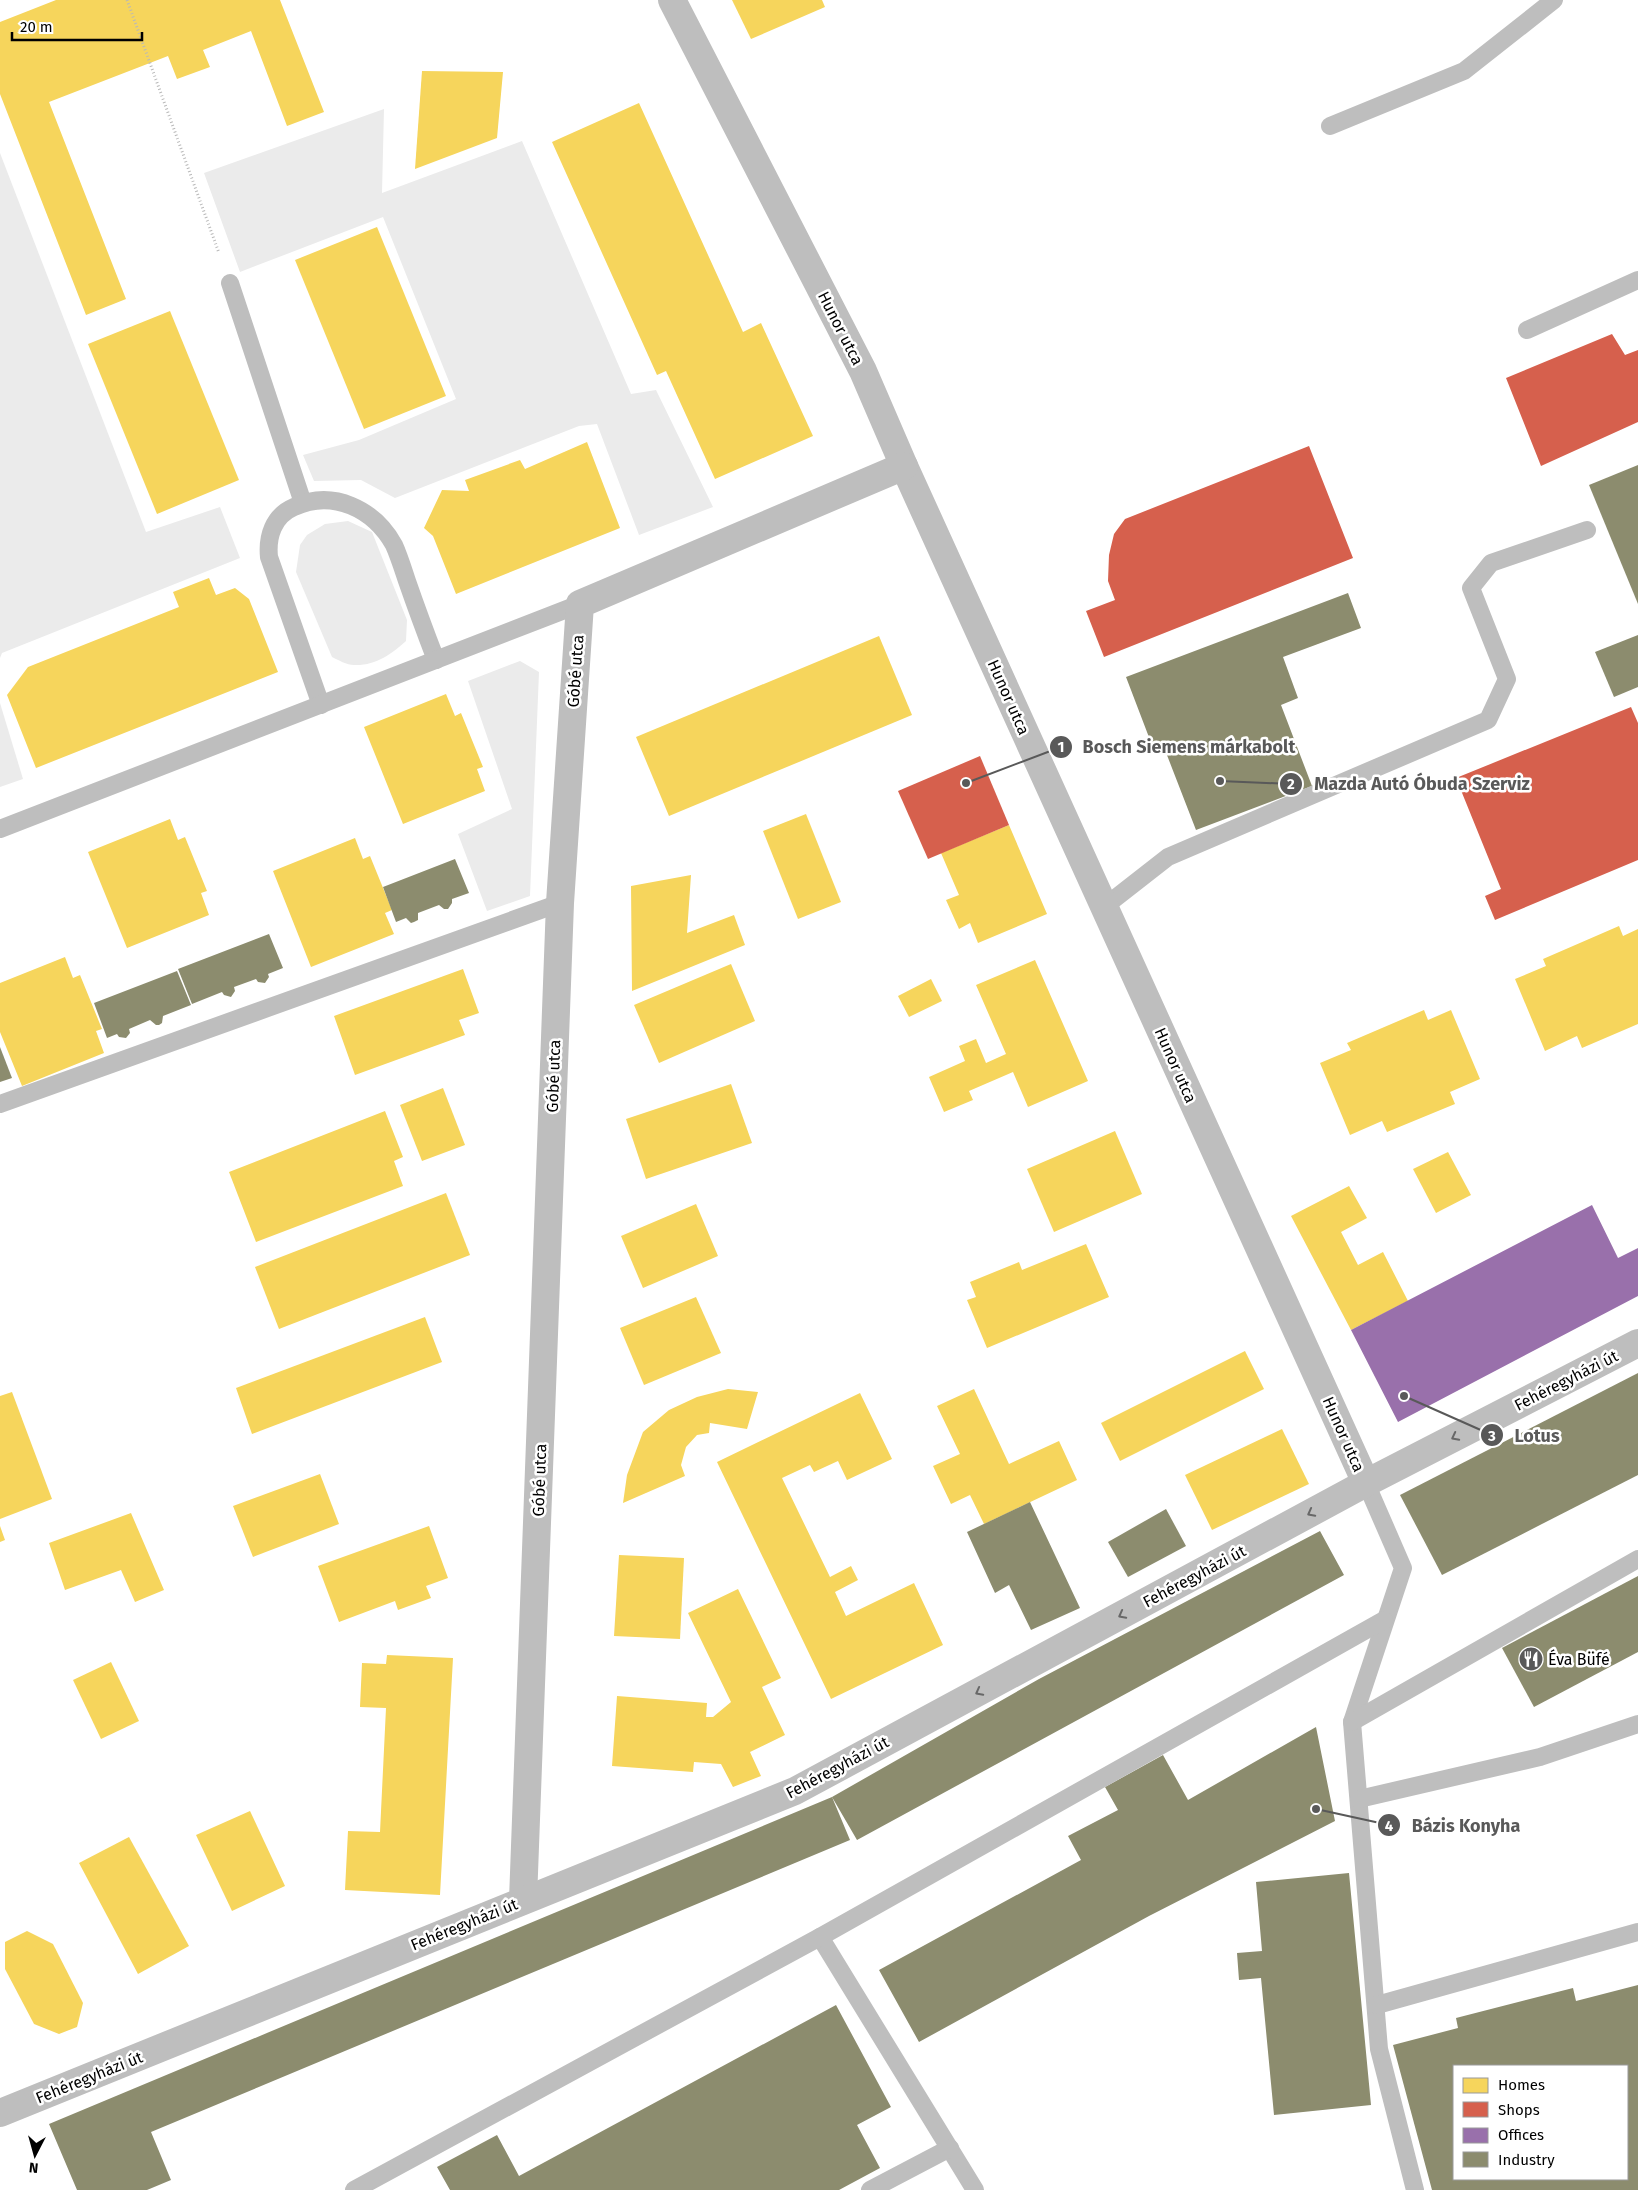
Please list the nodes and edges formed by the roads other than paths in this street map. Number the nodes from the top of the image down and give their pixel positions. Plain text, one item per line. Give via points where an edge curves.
1 (672, 0) edge
2 (1554, 0) edge
3 (1330, 126) dead end
4 (1638, 280) edge
5 (230, 284) road end
6 (1528, 330) dead end
7 (904, 466) junction
8 (303, 503) junction
9 (1587, 530) dead end
10 (580, 604) junction
11 (436, 660) junction
12 (321, 704) junction
13 (0, 829) edge
14 (560, 903) junction
15 (1104, 907) junction
16 (0, 1104) edge
17 (1638, 1343) edge
18 (1366, 1483) junction
19 (1638, 1559) edge
20 (1384, 1620) junction
21 (1352, 1722) junction
22 (1638, 1724) edge
23 (1359, 1799) junction
24 (523, 1900) junction
25 (1638, 1932) edge
26 (820, 1937) junction
27 (1377, 2005) junction
28 (0, 2113) edge
29 (950, 2148) junction
30 (354, 2190) edge
31 (870, 2190) edge
32 (975, 2190) edge
33 (1415, 2190) edge

1 - 7 street, Hunor utca via 863,371
2 - 3 lane via 1464,72
4 - 6 lane
5 - 8 lane
7 - 10 street
7 - 15 street, Hunor utca
8 - 11 lane via 318,500 345,502 369,515 394,545
8 - 12 lane via 290,509 271,529 268,550 275,579
9 - 15 lane via 1491,563 1471,588 1506,679 1488,720 1168,857
10 - 11 lane
10 - 14 street, Góbé utca
11 - 12 lane
12 - 13 lane
14 - 16 lane
14 - 24 street, Góbé utca
15 - 18 street, Hunor utca
17 -> 18 street, Fehéregyházi út
18 - 20 lane via 1403,1568
18 -> 24 street, Fehéregyházi út via 795,1791
19 - 21 lane
20 - 21 lane
20 - 26 lane
21 - 23 lane
22 - 23 lane via 1540,1757
23 - 27 lane
24 - 28 street, Fehéregyházi út
25 - 27 lane
26 - 29 lane
26 - 30 lane
27 - 33 lane via 1379,2050
29 - 31 lane
29 - 32 lane

